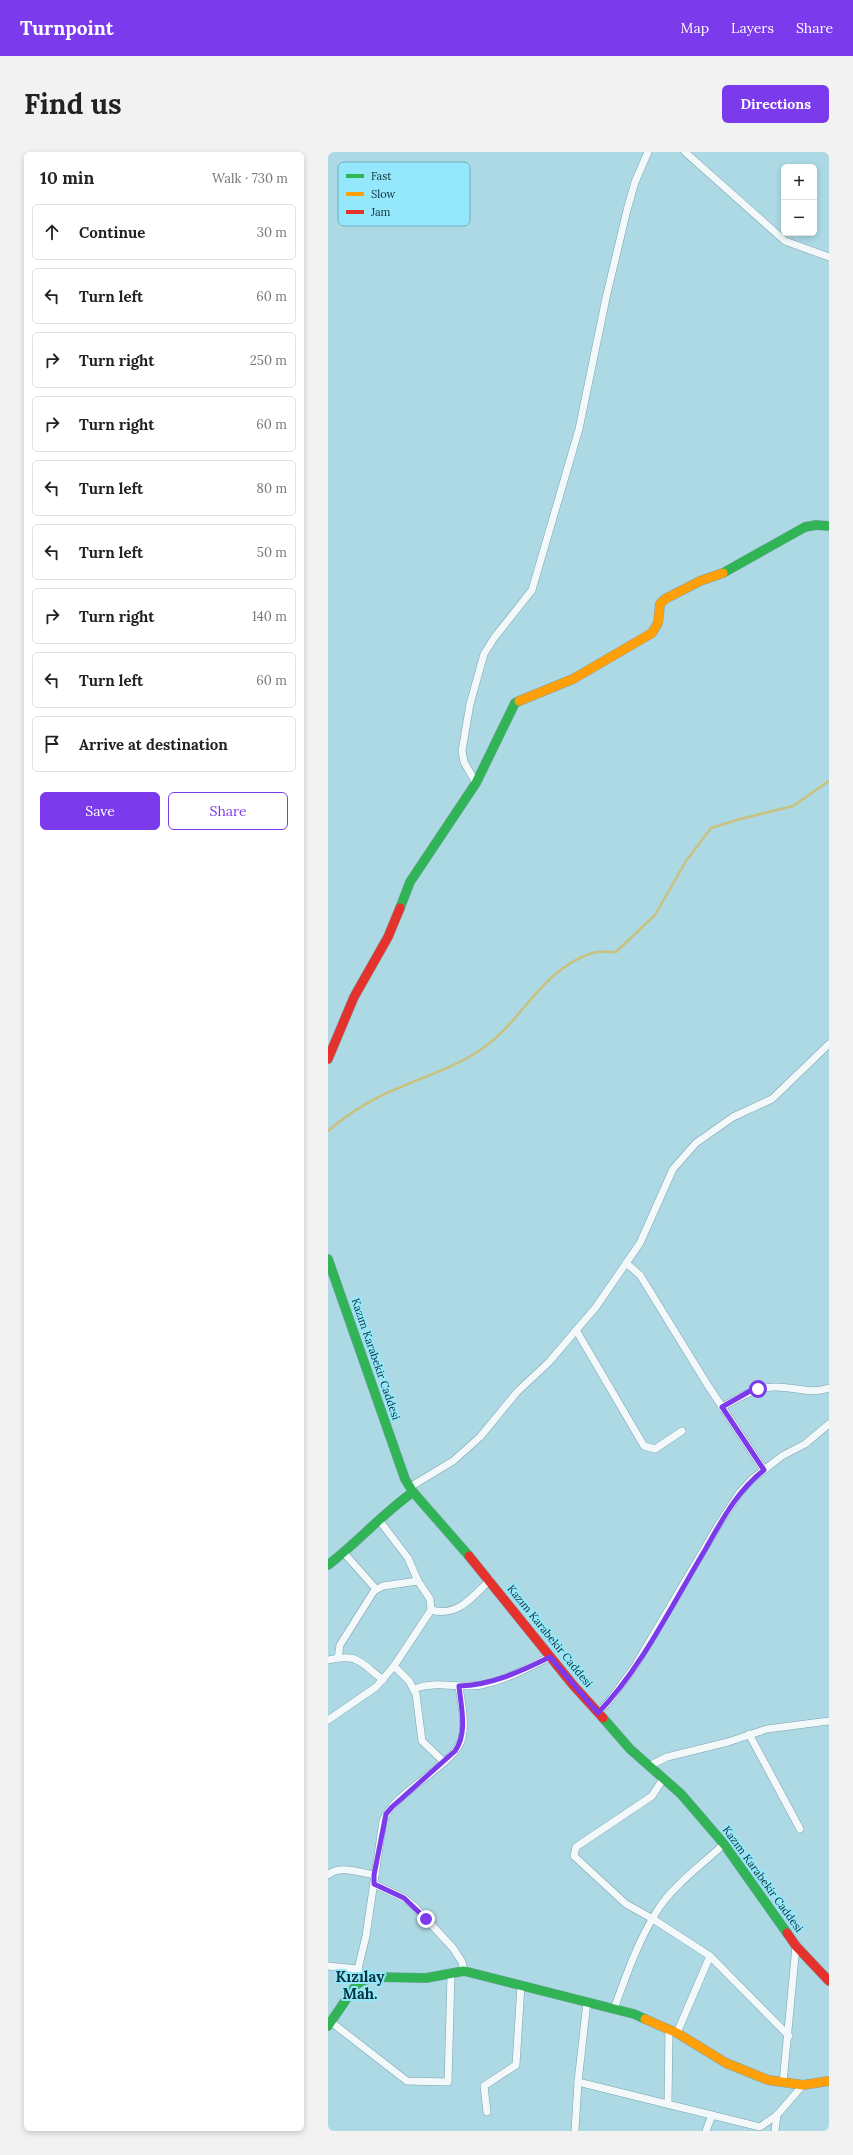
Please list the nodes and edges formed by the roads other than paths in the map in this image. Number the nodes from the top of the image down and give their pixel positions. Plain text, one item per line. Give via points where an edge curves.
1 (648, 152) edge
2 (685, 152) edge
3 (829, 257) edge
4 (829, 526) edge
5 (476, 783) junction
6 (829, 1044) edge
7 (328, 1059) edge
8 (328, 1259) edge
9 (626, 1263) junction
10 (576, 1330) junction
11 (829, 1388) edge
12 (722, 1407) junction
13 (829, 1424) edge
14 (682, 1432) dead end
15 (764, 1470) junction
16 (412, 1490) junction
17 (379, 1520) junction
18 (344, 1553) junction
19 (328, 1565) edge
20 (490, 1580) junction
21 (418, 1581) junction
22 (376, 1589) junction
23 (431, 1610) junction
24 (550, 1657) junction
25 (338, 1658) junction
26 (328, 1660) edge
27 (394, 1666) junction
28 (383, 1680) junction
29 (459, 1686) junction
30 (414, 1689) junction
31 (598, 1713) junction
32 (328, 1720) edge
33 (829, 1721) edge
34 (749, 1734) junction
35 (443, 1761) junction
36 (649, 1766) junction
37 (663, 1779) junction
38 (800, 1829) dead end
39 (724, 1844) junction
40 (328, 1875) edge
41 (374, 1875) junction
42 (374, 1884) junction
43 (653, 1918) junction
44 (796, 1946) junction
45 (710, 1956) junction
46 (328, 1966) edge
47 (358, 1969) junction
48 (464, 1971) junction
49 (451, 1975) junction
50 (361, 1980) junction
51 (829, 1981) edge
52 (521, 1985) junction
53 (587, 2002) junction
54 (614, 2009) junction
55 (330, 2024) edge
56 (673, 2032) junction
57 (789, 2036) junction
58 (829, 2081) edge
59 (578, 2082) junction
60 (783, 2083) junction
61 (803, 2085) junction
62 (668, 2104) junction
63 (487, 2112) dead end
64 (712, 2115) junction
65 (777, 2115) junction
66 (575, 2131) edge
67 (706, 2131) edge
68 (775, 2131) edge

1 - 5 street via 629,203 579,429 532,590 484,654 470,704 462,751 464,762
2 - 3 street via 785,241
4 - 5 street via 805,527 727,572 700,581 665,598 660,604 658,624 652,633 573,679 515,703
5 - 7 street via 410,882 388,937 354,997
6 - 9 street via 772,1099 733,1117 696,1143 673,1169 646,1232
8 - 16 street, Kazım Karabekir Caddesi via 405,1479
9 - 10 street via 596,1308
9 - 12 street via 640,1275
10 - 14 street via 644,1446 655,1449
10 - 16 street via 549,1362 517,1392 475,1442
11 - 12 street via 758,1389
12 - 15 street
13 - 15 street via 805,1444 782,1456
15 - 31 street via 740,1492 634,1666
16 - 17 street
16 - 20 street, Kazım Karabekir Caddesi
17 - 18 street
17 - 21 street via 408,1558
18 - 19 street
18 - 22 street
20 - 23 street via 466,1603 457,1608 444,1612
20 - 24 street, Kazım Karabekir Caddesi
21 - 22 street
21 - 23 street via 430,1599
22 - 25 street via 340,1645
23 - 27 street
24 - 29 street via 512,1675 482,1685
24 - 31 street, Kazım Karabekir Caddesi
25 - 26 street
25 - 28 street via 356,1659
27 - 28 street
27 - 30 street
28 - 32 street via 366,1695
29 - 30 street via 423,1685
29 - 35 street via 462,1737 455,1751
30 - 35 street via 422,1741
31 - 36 street, Kazım Karabekir Caddesi
33 - 34 street via 767,1729
34 - 36 street via 728,1742 667,1757
34 - 38 street
35 - 41 street via 386,1814
36 - 37 street, Kazım Karabekir Caddesi
37 - 39 street, Kazım Karabekir Caddesi via 681,1794
37 - 43 street via 652,1796 576,1847 573,1852 575,1858 626,1904
39 - 43 street via 680,1885
39 - 44 street, Kazım Karabekir Caddesi
40 - 41 street via 334,1870 342,1869
41 - 42 street
42 - 47 street
42 - 48 street via 404,1898 415,1907 453,1948 462,1962
43 - 45 street
43 - 54 street via 629,1966
44 - 51 street, Kazım Karabekir Caddesi
44 - 57 street
45 - 56 street
45 - 57 street
46 - 47 street
47 - 50 street
48 - 49 street
48 - 52 street
49 - 50 street
49 - 55 street via 448,2082 407,2081
50 - 55 street
52 - 53 street
52 - 63 street via 516,2066 484,2086
53 - 54 street
53 - 59 street
54 - 56 street via 634,2014
56 - 60 street via 726,2063 768,2080
56 - 62 street
57 - 60 street
58 - 61 street
59 - 62 street
59 - 66 street
60 - 61 street
61 - 65 street
62 - 64 street
64 - 65 street via 760,2128
64 - 67 street
65 - 68 street

